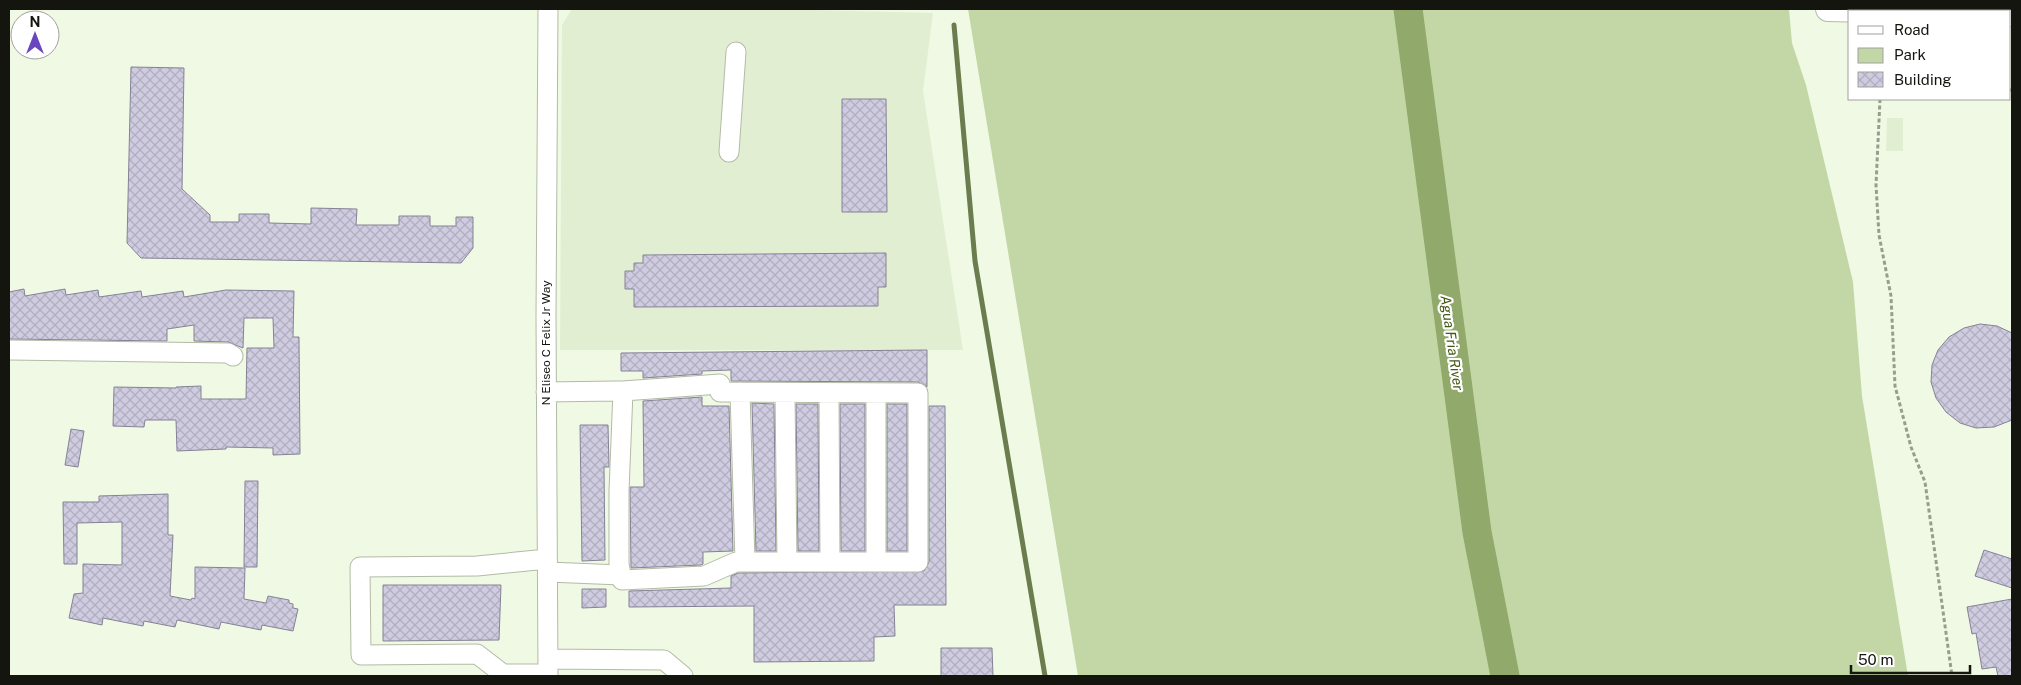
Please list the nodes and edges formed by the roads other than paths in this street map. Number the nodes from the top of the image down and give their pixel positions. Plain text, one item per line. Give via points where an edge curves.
1 (548, 9) edge
2 (1828, 9) edge
3 (1871, 10) edge
4 (736, 52) dead end
5 (729, 152) dead end
6 (9, 350) edge
7 (233, 356) dead end
8 (623, 390) junction
9 (546, 392) junction
10 (740, 392) junction
11 (786, 393) junction
12 (829, 393) junction
13 (876, 393) junction
14 (745, 562) junction
15 (788, 562) junction
16 (830, 562) junction
17 (876, 562) junction
18 (548, 566) junction
19 (621, 575) junction
20 (548, 670) edge
21 (502, 675) edge
22 (683, 676) edge

1 - 9 street, N Eliseo C Felix Jr Way
2 - 3 main road
4 - 5 street
6 - 7 street via 228,353
8 - 9 street
8 - 10 street via 720,384 720,392
8 - 19 street via 619,491
9 - 18 street, N Eliseo C Felix Jr Way
10 - 11 street
10 - 14 street
11 - 12 street
11 - 15 street
12 - 13 street
12 - 16 street
13 - 17 street
13 - 17 street via 918,394 918,562
14 - 15 street
14 - 19 street via 736,562 704,576 622,580
15 - 16 street
16 - 17 street
18 - 19 street
18 - 20 street, N Eliseo C Felix Jr Way
18 - 21 street via 360,567 361,655 478,654
20 - 21 street
20 - 22 street via 664,660

